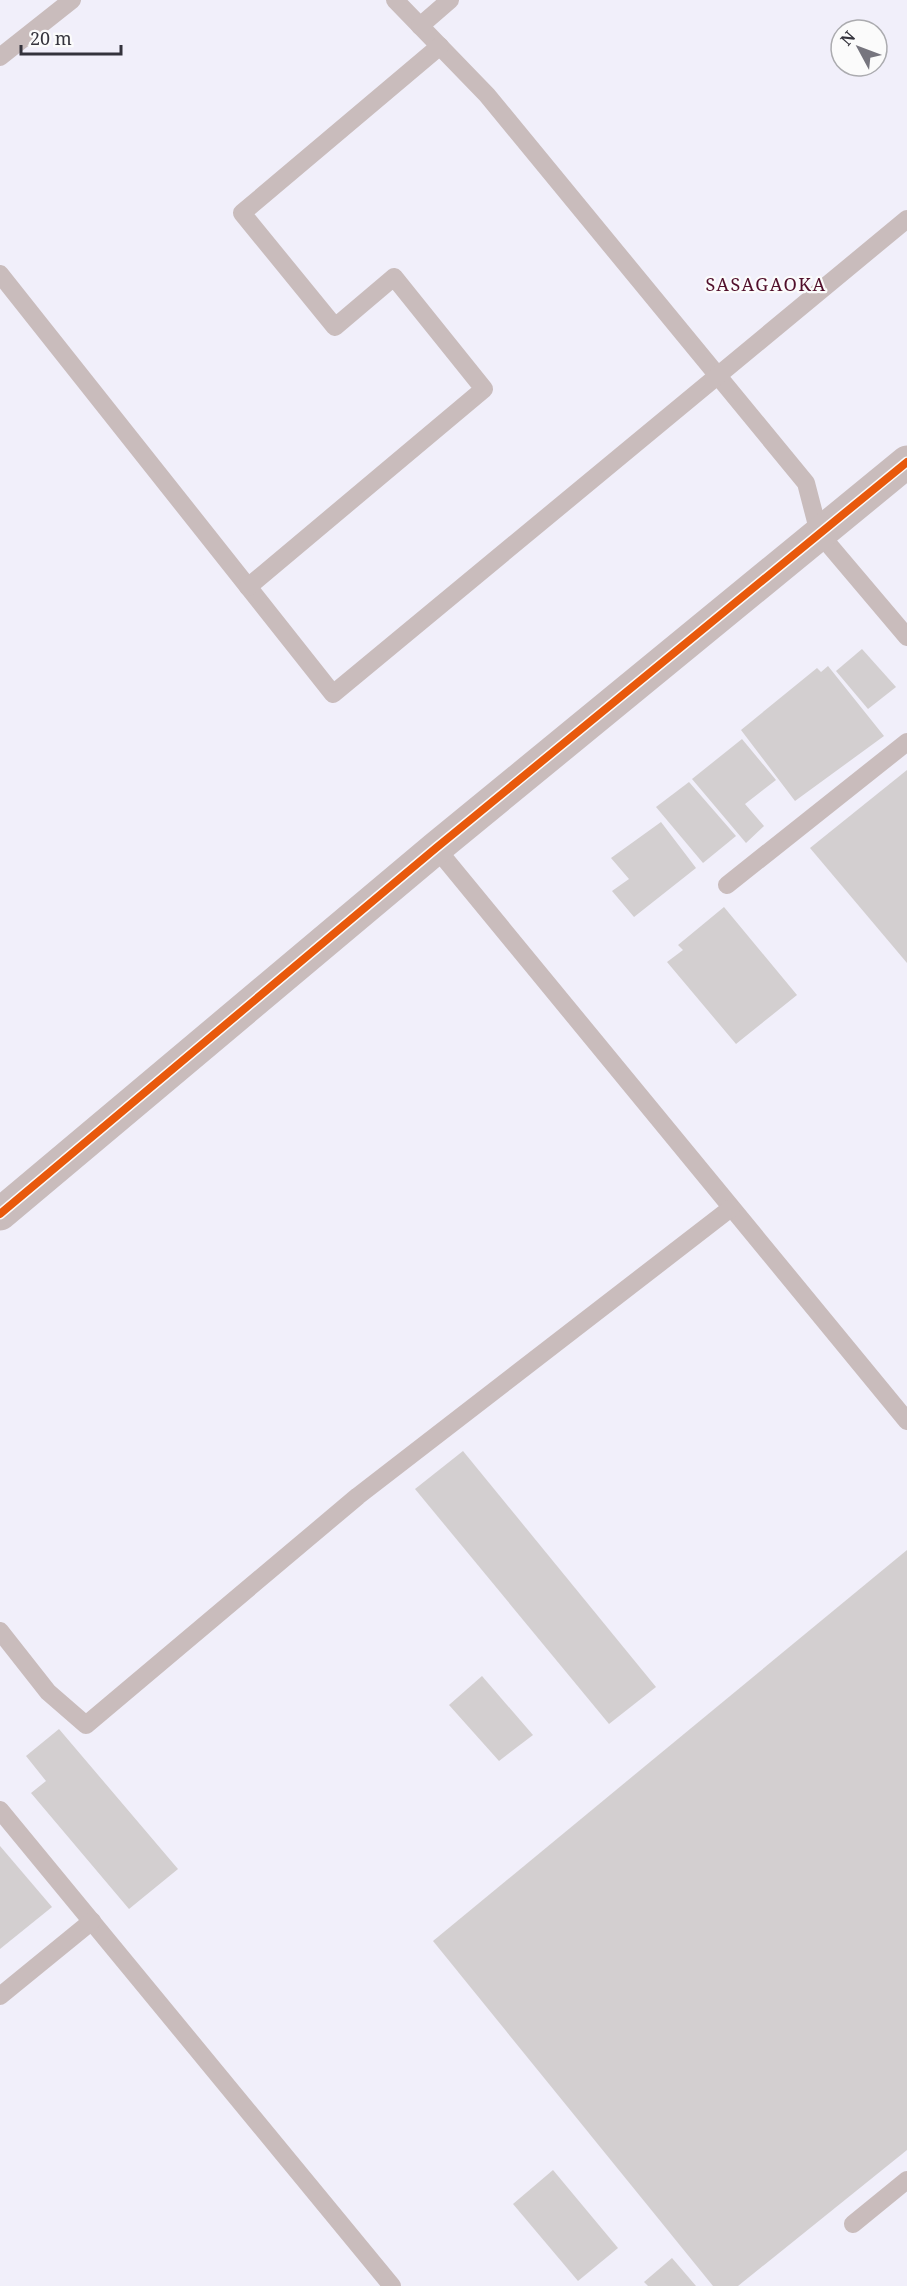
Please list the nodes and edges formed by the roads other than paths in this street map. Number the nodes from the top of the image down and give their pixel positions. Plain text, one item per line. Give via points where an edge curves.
1 (72, 0) edge
2 (395, 0) edge
3 (450, 0) edge
4 (420, 26) junction
5 (440, 46) junction
6 (0, 57) edge
7 (907, 219) edge
8 (0, 274) edge
9 (718, 375) junction
10 (907, 462) edge
11 (819, 533) junction
12 (248, 587) junction
13 (907, 637) edge
14 (907, 742) edge
15 (436, 848) junction
16 (727, 885) dead end
17 (731, 1208) junction
18 (0, 1214) edge
19 (907, 1421) edge
20 (0, 1631) edge
21 (0, 1810) edge
22 (92, 1921) junction
23 (0, 1996) edge
24 (907, 2180) edge
25 (853, 2224) dead end
26 (392, 2286) edge

1 - 6 lane
2 - 4 lane
3 - 4 lane
4 - 5 lane
5 - 9 lane via 487,95
5 - 12 lane via 242,213 335,327 394,277 484,388
7 - 9 lane
8 - 12 lane
9 - 11 lane via 806,483
9 - 12 lane via 333,694
10 - 11 street
11 - 13 lane
11 - 15 street
14 - 16 lane
15 - 17 lane
15 - 18 street
17 - 19 lane
17 - 20 lane via 358,1496 86,1725 48,1692
21 - 22 lane
22 - 23 lane
22 - 26 lane
24 - 25 lane

